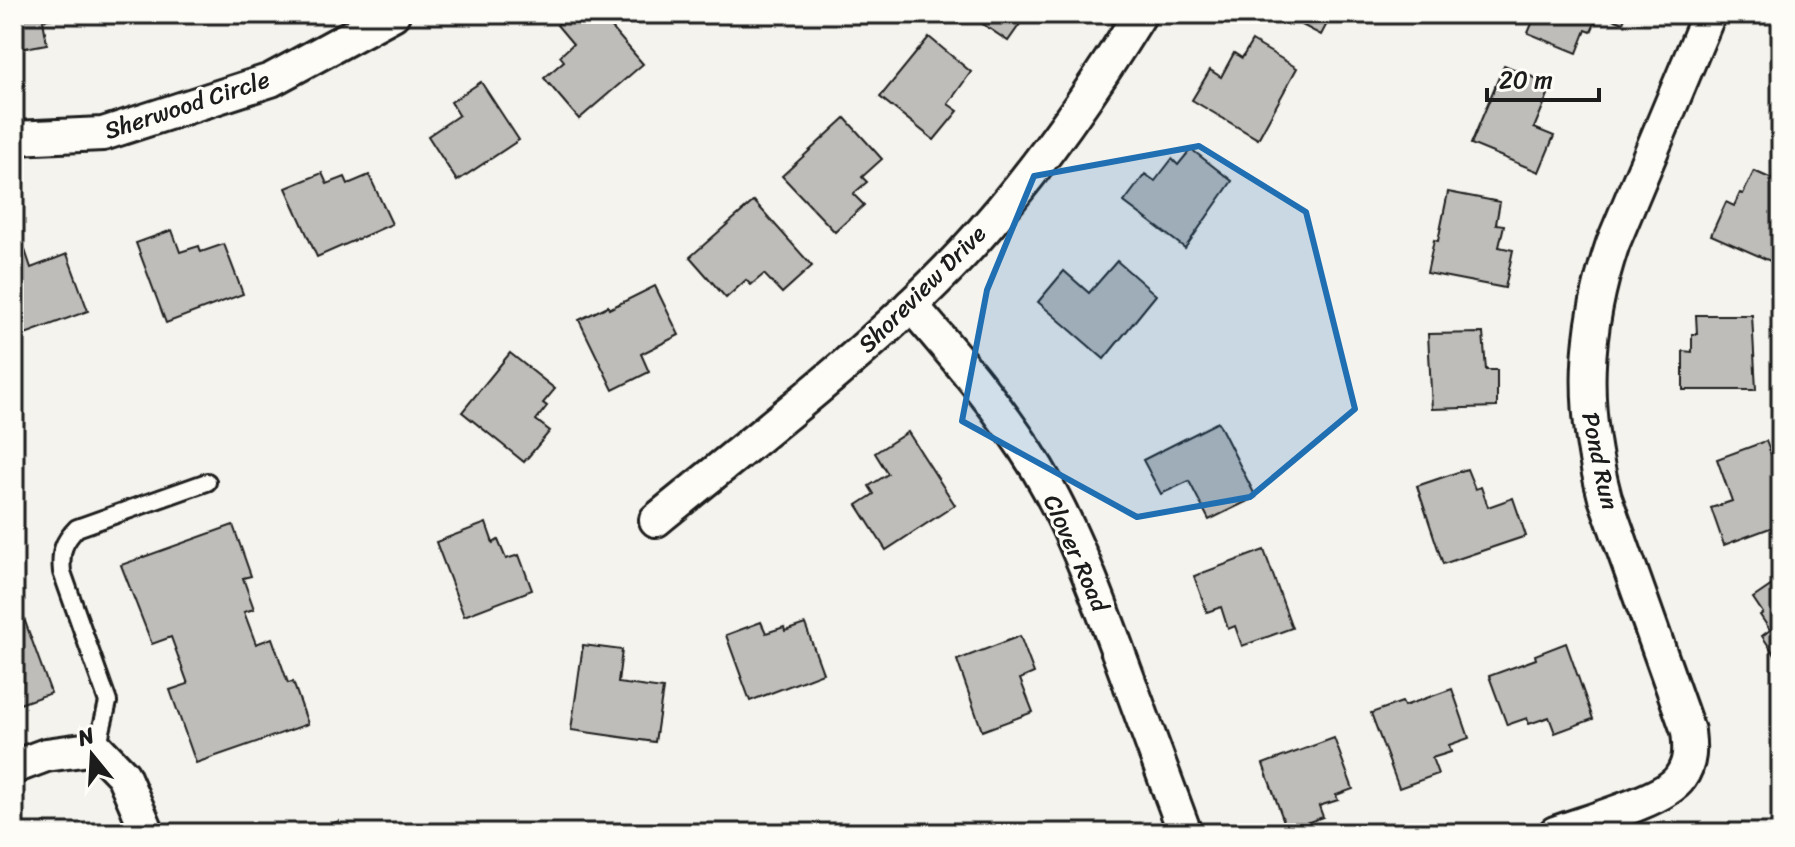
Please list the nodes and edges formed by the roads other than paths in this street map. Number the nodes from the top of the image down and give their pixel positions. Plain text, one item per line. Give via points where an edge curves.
1 (393, 14) edge
2 (1140, 14) edge
3 (1709, 14) edge
4 (14, 138) edge
5 (911, 305) junction
6 (207, 482) dead end
7 (656, 520) dead end
8 (97, 748) junction
9 (14, 767) edge
10 (148, 833) edge
11 (1185, 833) edge
12 (1555, 833) edge

1 - 4 street, Sherwood Circle via 257,85 103,134
2 - 5 street, Shoreview Drive via 1013,195
3 - 12 street, Pond Run via 1600,281 1590,332 1587,397 1605,498 1691,749 1678,781 1659,795
5 - 7 street, Shoreview Drive
5 - 11 street, Clover Road via 1005,420 1071,532
6 - 8 lane via 77,528 60,554 108,702
8 - 9 street via 46,755
8 - 10 street via 123,775

